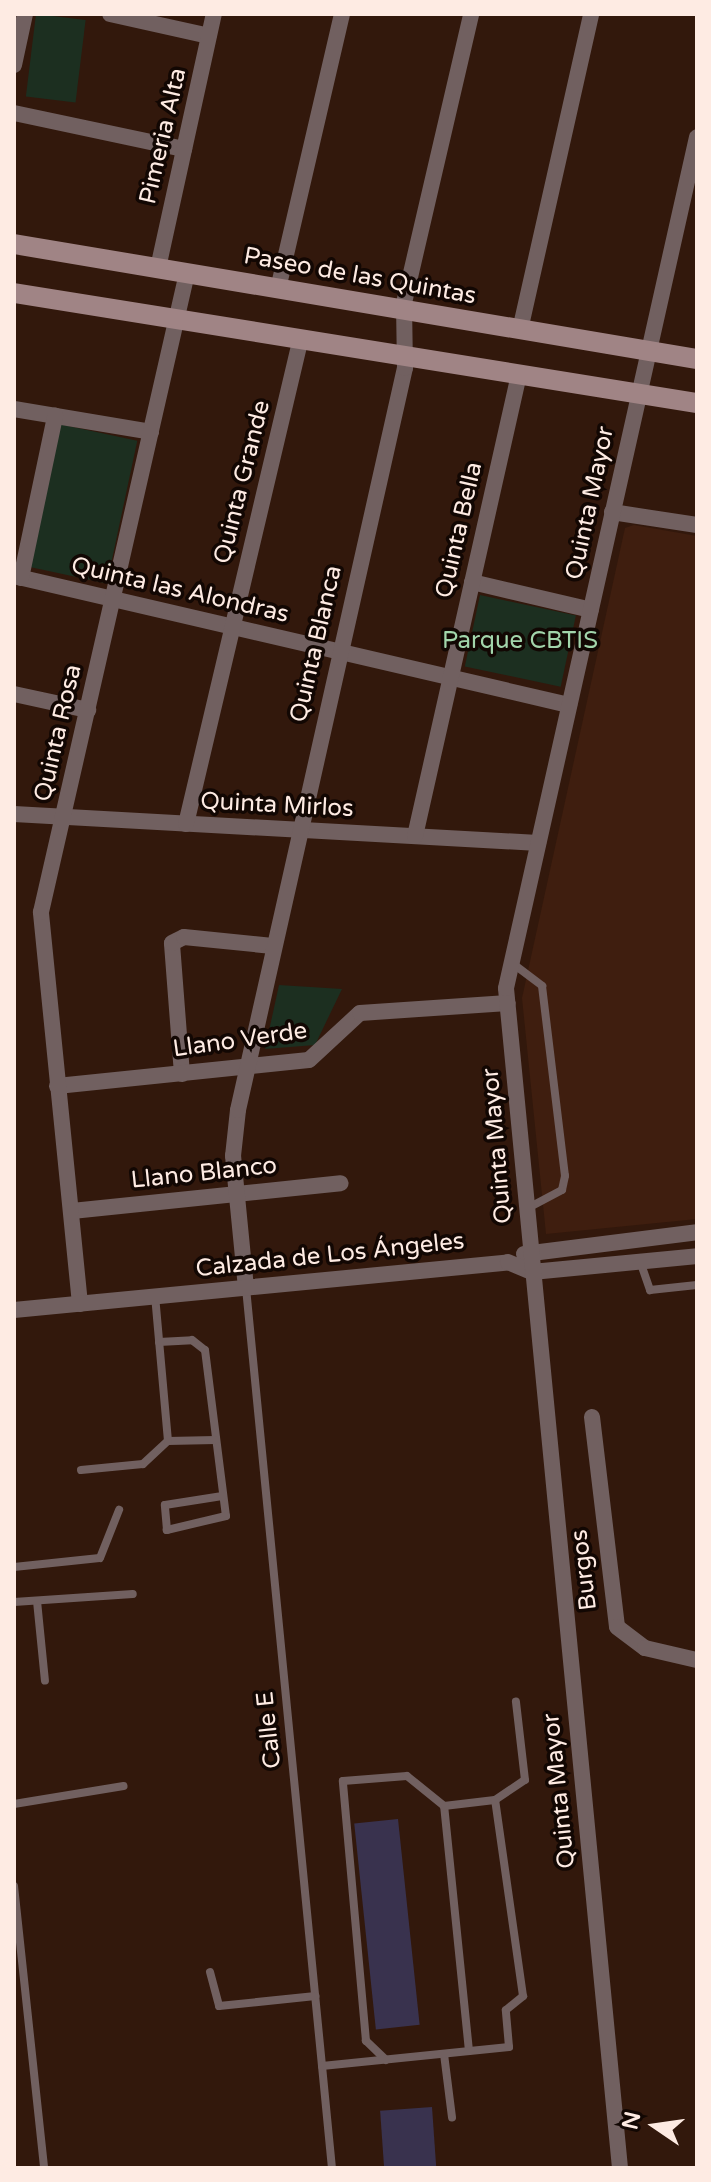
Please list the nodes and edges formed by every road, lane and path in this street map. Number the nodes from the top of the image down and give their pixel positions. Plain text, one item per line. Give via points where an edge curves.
1 (25, 14) edge
2 (110, 14) edge
3 (214, 14) edge
4 (342, 14) edge
5 (471, 14) edge
6 (591, 14) edge
7 (209, 36) junction
8 (14, 65) edge
9 (14, 113) edge
10 (697, 137) edge
11 (184, 149) junction
12 (14, 244) edge
13 (158, 268) junction
14 (187, 273) junction
15 (278, 289) junction
16 (14, 293) edge
17 (404, 310) junction
18 (177, 320) junction
19 (520, 330) junction
20 (301, 339) junction
21 (648, 351) junction
22 (405, 356) junction
23 (697, 359) edge
24 (519, 374) junction
25 (639, 393) junction
26 (697, 403) edge
27 (14, 409) edge
28 (55, 416) junction
29 (151, 432) junction
30 (612, 512) junction
31 (697, 525) edge
32 (18, 577) edge
33 (472, 582) junction
34 (113, 599) junction
35 (591, 610) junction
36 (232, 627) junction
37 (338, 651) junction
38 (451, 677) junction
39 (14, 694) edge
40 (569, 705) junction
41 (88, 710) junction
42 (14, 814) edge
43 (64, 817) junction
44 (186, 824) junction
45 (298, 831) junction
46 (415, 836) junction
47 (538, 843) junction
48 (273, 946) junction
49 (511, 961) junction
50 (508, 1003) junction
51 (246, 1069) junction
52 (182, 1074) junction
53 (57, 1086) junction
54 (341, 1183) dead end
55 (237, 1194) junction
56 (527, 1209) junction
57 (72, 1211) junction
58 (697, 1232) edge
59 (530, 1250) junction
60 (697, 1256) edge
61 (640, 1261) junction
62 (508, 1262) junction
63 (532, 1272) junction
64 (697, 1285) edge
65 (246, 1288) junction
66 (155, 1296) junction
67 (80, 1304) junction
68 (14, 1310) edge
69 (159, 1342) junction
70 (592, 1417) dead end
71 (215, 1440) junction
72 (168, 1441) junction
73 (81, 1470) dead end
74 (222, 1496) junction
75 (119, 1510) dead end
76 (14, 1567) edge
77 (133, 1594) dead end
78 (37, 1601) junction
79 (14, 1602) edge
80 (697, 1660) edge
81 (45, 1681) dead end
82 (516, 1702) dead end
83 (124, 1786) dead end
84 (495, 1800) junction
85 (14, 1804) edge
86 (444, 1806) junction
87 (14, 1886) edge
88 (16, 1915) edge
89 (210, 1972) dead end
90 (315, 1996) junction
91 (469, 2051) junction
92 (444, 2054) junction
93 (386, 2060) junction
94 (322, 2066) junction
95 (452, 2117) dead end
96 (44, 2168) edge
97 (332, 2168) edge
98 (620, 2168) edge

1 - 8 street
2 - 7 street
3 - 7 street, Pimeria Alta
4 - 15 street
5 - 17 street, Quinta Blanca
6 - 19 street
7 - 11 street, Pimeria Alta
9 - 11 street
10 - 21 street, Quinta Mayor
11 - 13 street, Pimeria Alta
12 - 13 main road, Paseo de las Quintas
13 - 14 main road, Paseo de las Quintas
14 - 15 main road, Paseo de las Quintas
14 - 18 street, Quinta Rosa
15 - 17 main road, Paseo de las Quintas
16 - 18 main road
17 - 19 main road, Paseo de las Quintas
17 - 22 street, Quinta Blanca
18 - 20 main road
18 - 29 street, Quinta Rosa
19 - 21 main road, Paseo de las Quintas
20 - 22 main road
20 - 36 street, Quinta Grande
21 - 23 main road, Paseo de las Quintas
21 - 25 street, Quinta Mayor
22 - 24 main road
22 - 37 street, Quinta Blanca
24 - 25 main road
24 - 33 street, Quinta Bella
25 - 26 main road
25 - 30 street, Quinta Mayor
27 - 28 street
28 - 29 street
28 - 32 street
29 - 34 street, Quinta Rosa
30 - 31 street
30 - 35 street, Quinta Mayor
32 - 34 street, Quinta las Alondras
33 - 35 street
33 - 38 street, Quinta Bella
34 - 36 street, Quinta las Alondras
34 - 41 street, Quinta Rosa
35 - 40 street, Quinta Mayor
36 - 37 street, Quinta las Alondras
36 - 44 street, Quinta Grande
37 - 38 street, Quinta las Alondras
37 - 45 street, Quinta Blanca
38 - 40 street, Quinta las Alondras
38 - 46 street, Quinta Bella
39 - 41 street
40 - 47 street, Quinta Mayor
41 - 43 street, Quinta Rosa
42 - 43 street, Quinta Mirlos
43 - 44 street, Quinta Mirlos
43 - 53 street, Quinta Rosa via 41,925
44 - 45 street, Quinta Mirlos
45 - 46 street, Quinta Mirlos
45 - 48 street, Quinta Blanca
46 - 47 street, Quinta Mirlos
47 - 49 street, Quinta Mayor
48 - 51 street, Quinta Blanca
48 - 52 street via 184,937 172,943
49 - 50 street, Quinta Mayor
49 - 56 lane via 542,986 565,1176 562,1190
50 - 51 street, Llano Verde via 360,1013 317,1057
50 - 56 street, Quinta Mayor
51 - 52 street, Llano Verde
51 - 55 street, Quinta Blanca via 235,1130
52 - 53 street, Llano Verde
53 - 57 street, Quinta Rosa
54 - 55 street, Llano Blanco
55 - 57 street, Llano Blanco
55 - 65 street, Quinta Blanca
56 - 59 street, Quinta Mayor
57 - 67 street, Quinta Rosa
58 - 59 street
59 - 62 street
59 - 63 street, Quinta Mayor
60 - 61 street, Calzada de Los Ángeles
61 - 63 street, Calzada de Los Ángeles
61 - 64 lane via 650,1290
62 - 63 street, Calzada de Los Ángeles
62 - 65 street, Calzada de Los Ángeles
63 - 98 street, Quinta Mayor
65 - 66 street, Calzada de Los Ángeles
65 - 90 lane, Calle E
66 - 67 street, Calzada de Los Ángeles
66 - 69 lane
67 - 68 street, Calzada de Los Ángeles
69 - 71 lane via 192,1340 205,1350
69 - 72 lane
70 - 80 street, Burgos via 617,1627 645,1648
71 - 72 lane
71 - 74 lane
72 - 73 lane via 143,1464
74 - 74 lane via 224,1520 167,1530 165,1505
75 - 76 lane via 100,1558
77 - 78 lane
78 - 79 lane
78 - 81 lane
82 - 84 lane via 525,1780
83 - 85 lane
84 - 86 lane
84 - 91 lane via 523,1996 506,2010 509,2047
86 - 91 lane
86 - 93 lane via 407,1776 343,1781 366,2041
87 - 88 lane
88 - 96 lane
89 - 90 lane via 219,2006
90 - 94 lane, Calle E
91 - 92 lane
92 - 93 lane
92 - 95 lane
93 - 94 lane
94 - 97 lane, Calle E

